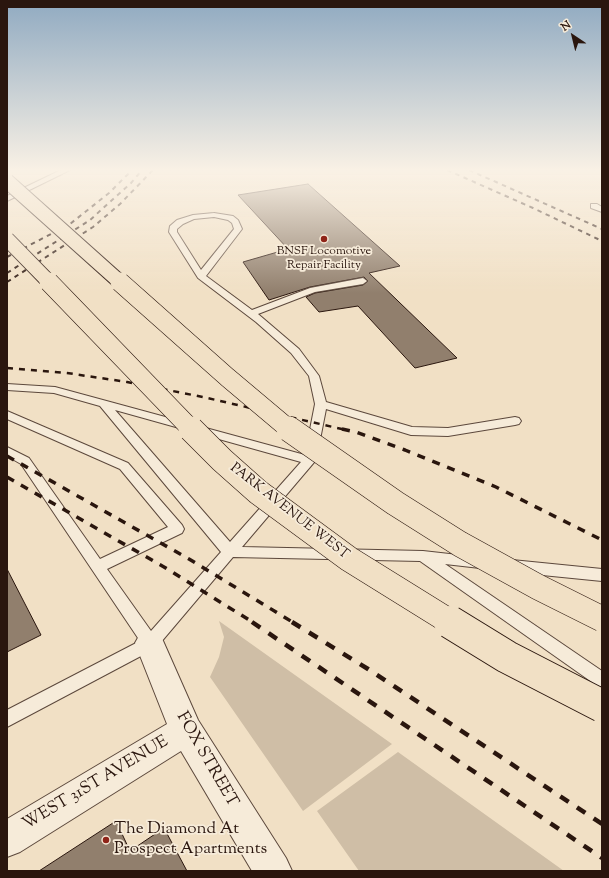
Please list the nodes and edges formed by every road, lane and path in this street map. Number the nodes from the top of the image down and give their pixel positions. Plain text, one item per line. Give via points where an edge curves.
1 (40, 211) edge
2 (7, 238) edge
3 (201, 276) junction
4 (363, 281) dead end
5 (250, 314) junction
6 (7, 387) edge
7 (104, 404) junction
8 (321, 404) junction
9 (7, 415) edge
10 (515, 421) dead end
11 (7, 451) edge
12 (310, 460) junction
13 (230, 552) junction
14 (423, 556) junction
15 (98, 567) junction
16 (602, 576) edge
17 (602, 619) edge
18 (150, 643) junction
19 (602, 680) edge
20 (602, 706) edge
21 (7, 719) edge
22 (186, 730) junction
23 (7, 839) edge
24 (273, 871) edge

1 - 17 main road, bridge via 227,378 292,431 395,503 460,544
2 - 20 main road, PARK AVENUE WEST, bridge via 187,425 258,492 349,559 398,591 507,657
3 - 3 lane via 237,232 238,226 235,222 223,216 201,216 180,222 173,228 173,232
3 - 5 lane
4 - 5 lane via 313,290
5 - 8 lane via 295,351 314,376
6 - 7 lane via 54,390
7 - 12 lane
7 - 13 lane
8 - 10 lane via 411,431 448,432
8 - 12 lane
9 - 15 lane via 124,466 177,529
11 - 15 lane via 25,461
12 - 13 lane
13 - 14 lane
13 - 18 lane
14 - 16 lane
14 - 19 lane
15 - 18 lane
18 - 21 lane
18 - 22 street, FOX STREET
22 - 23 street, WEST 31ST AVENUE
22 - 24 street, FOX STREET

